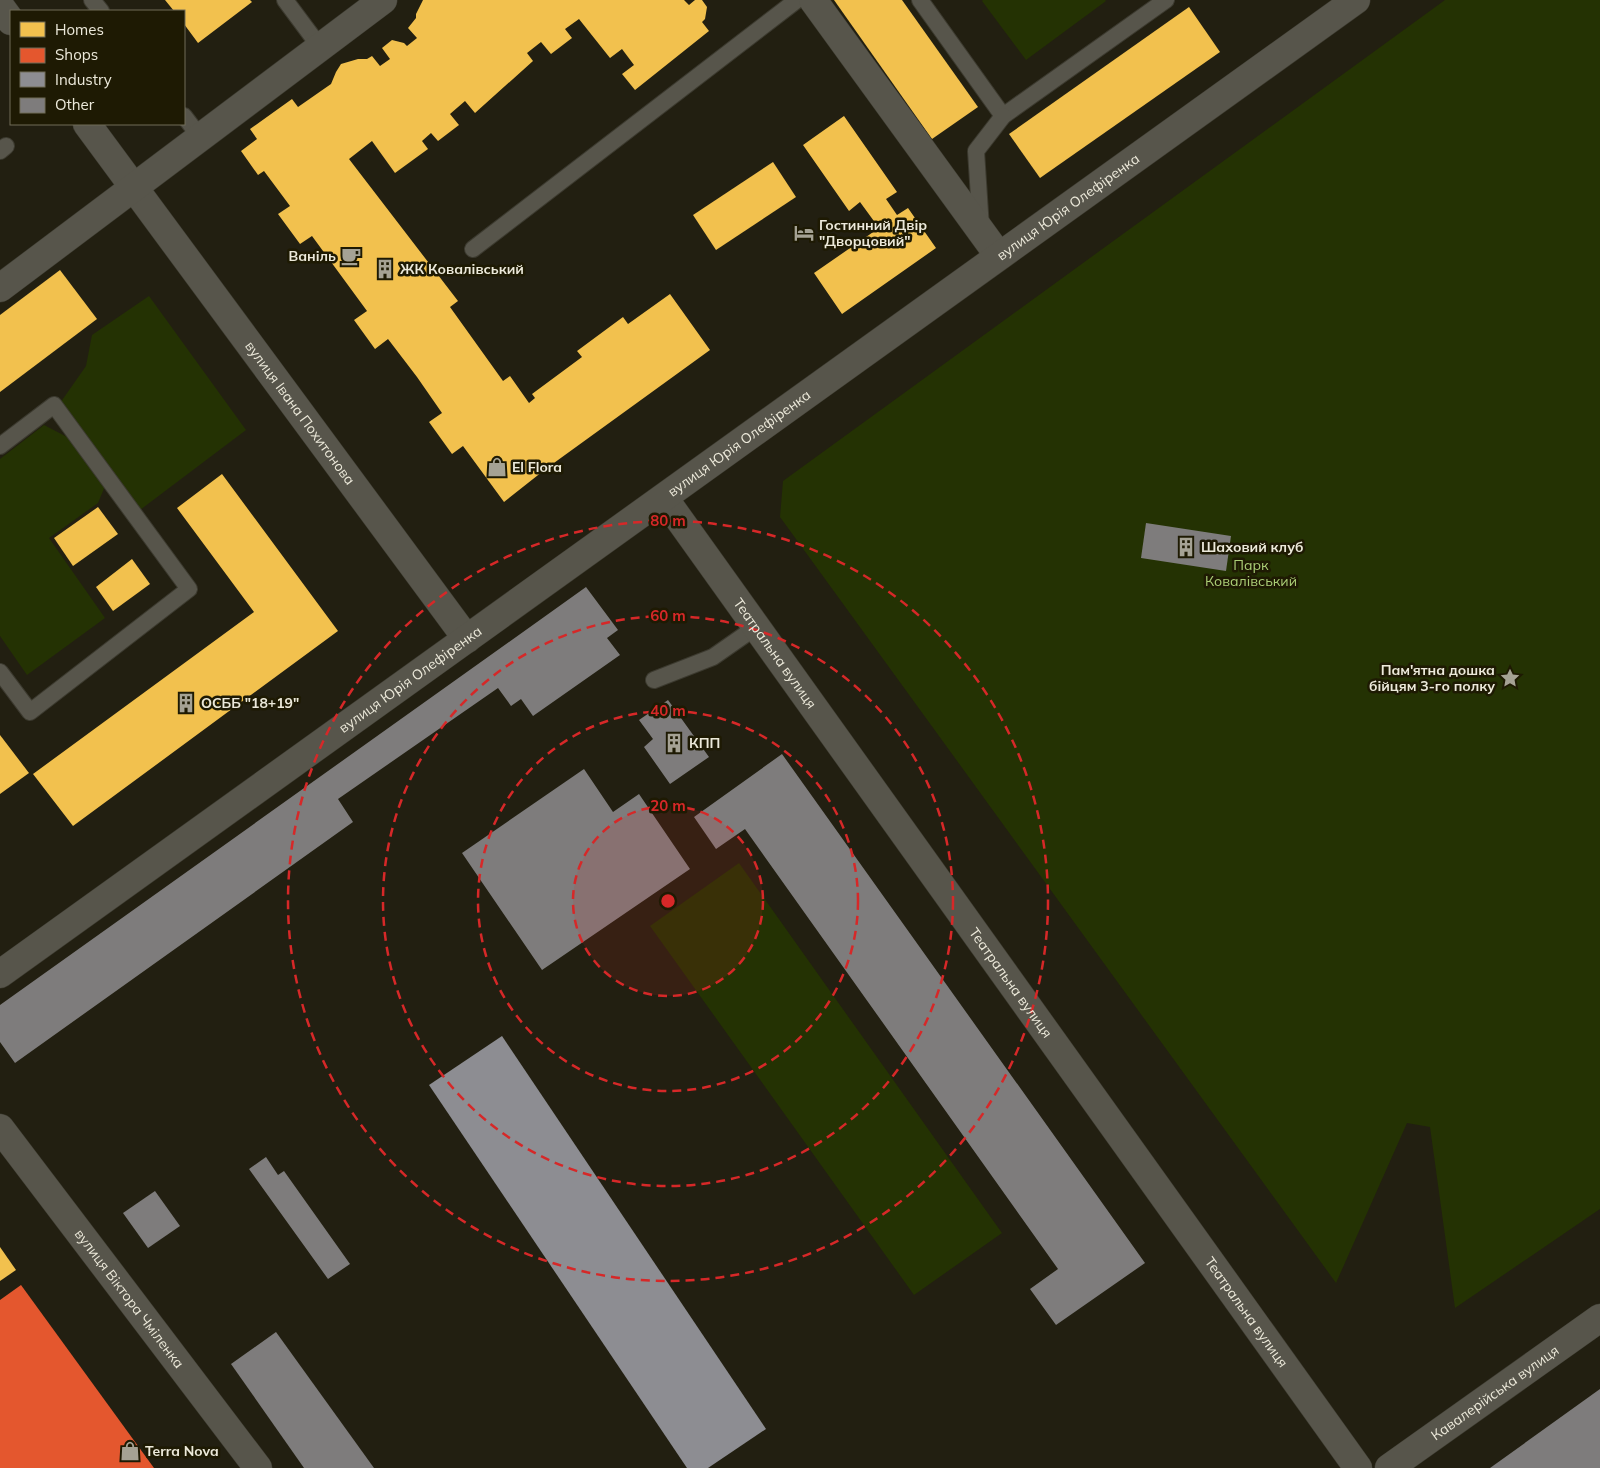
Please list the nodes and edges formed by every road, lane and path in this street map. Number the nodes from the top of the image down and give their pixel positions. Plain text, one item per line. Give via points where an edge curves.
1 (285, 0) edge
2 (383, 0) edge
3 (798, 0) edge
4 (813, 0) edge
5 (920, 0) edge
6 (1166, 0) edge
7 (1356, 0) edge
8 (0, 6) edge
9 (1326, 9) edge
10 (10, 21) edge
11 (320, 47) junction
12 (1003, 116) junction
13 (185, 117) edge
14 (88, 125) edge
15 (200, 137) junction
16 (134, 187) junction
17 (982, 232) junction
18 (473, 249) dead end
19 (999, 256) junction
20 (1, 285) edge
21 (0, 446) edge
22 (664, 498) junction
23 (756, 627) junction
24 (467, 639) junction
25 (0, 672) edge
26 (654, 680) dead end
27 (0, 974) edge
28 (0, 1128) edge
29 (1600, 1318) edge
30 (258, 1468) edge
31 (1358, 1468) edge
32 (1389, 1468) edge

1 - 11 lane
2 - 11 street
3 - 18 lane
4 - 17 street
5 - 12 lane
6 - 12 lane
7 - 9 street, вулиця Юрія Олефіренка
8 - 10 street
9 - 19 street, вулиця Юрія Олефіренка
11 - 15 street
12 - 17 lane via 976,151
13 - 15 lane
14 - 16 street, вулиця Івана Похитонова
15 - 16 street
16 - 20 street
16 - 24 street, вулиця Івана Похитонова
17 - 19 street
19 - 22 street, вулиця Юрія Олефіренка
21 - 25 lane via 54,406 188,589 30,712
22 - 23 street, Театральна вулиця
22 - 24 street, вулиця Юрія Олефіренка
23 - 26 lane via 713,657
23 - 31 street, Театральна вулиця
24 - 27 street, вулиця Юрія Олефіренка
28 - 30 street, вулиця Віктора Чміленка
29 - 32 street, Кавалерійська вулиця

